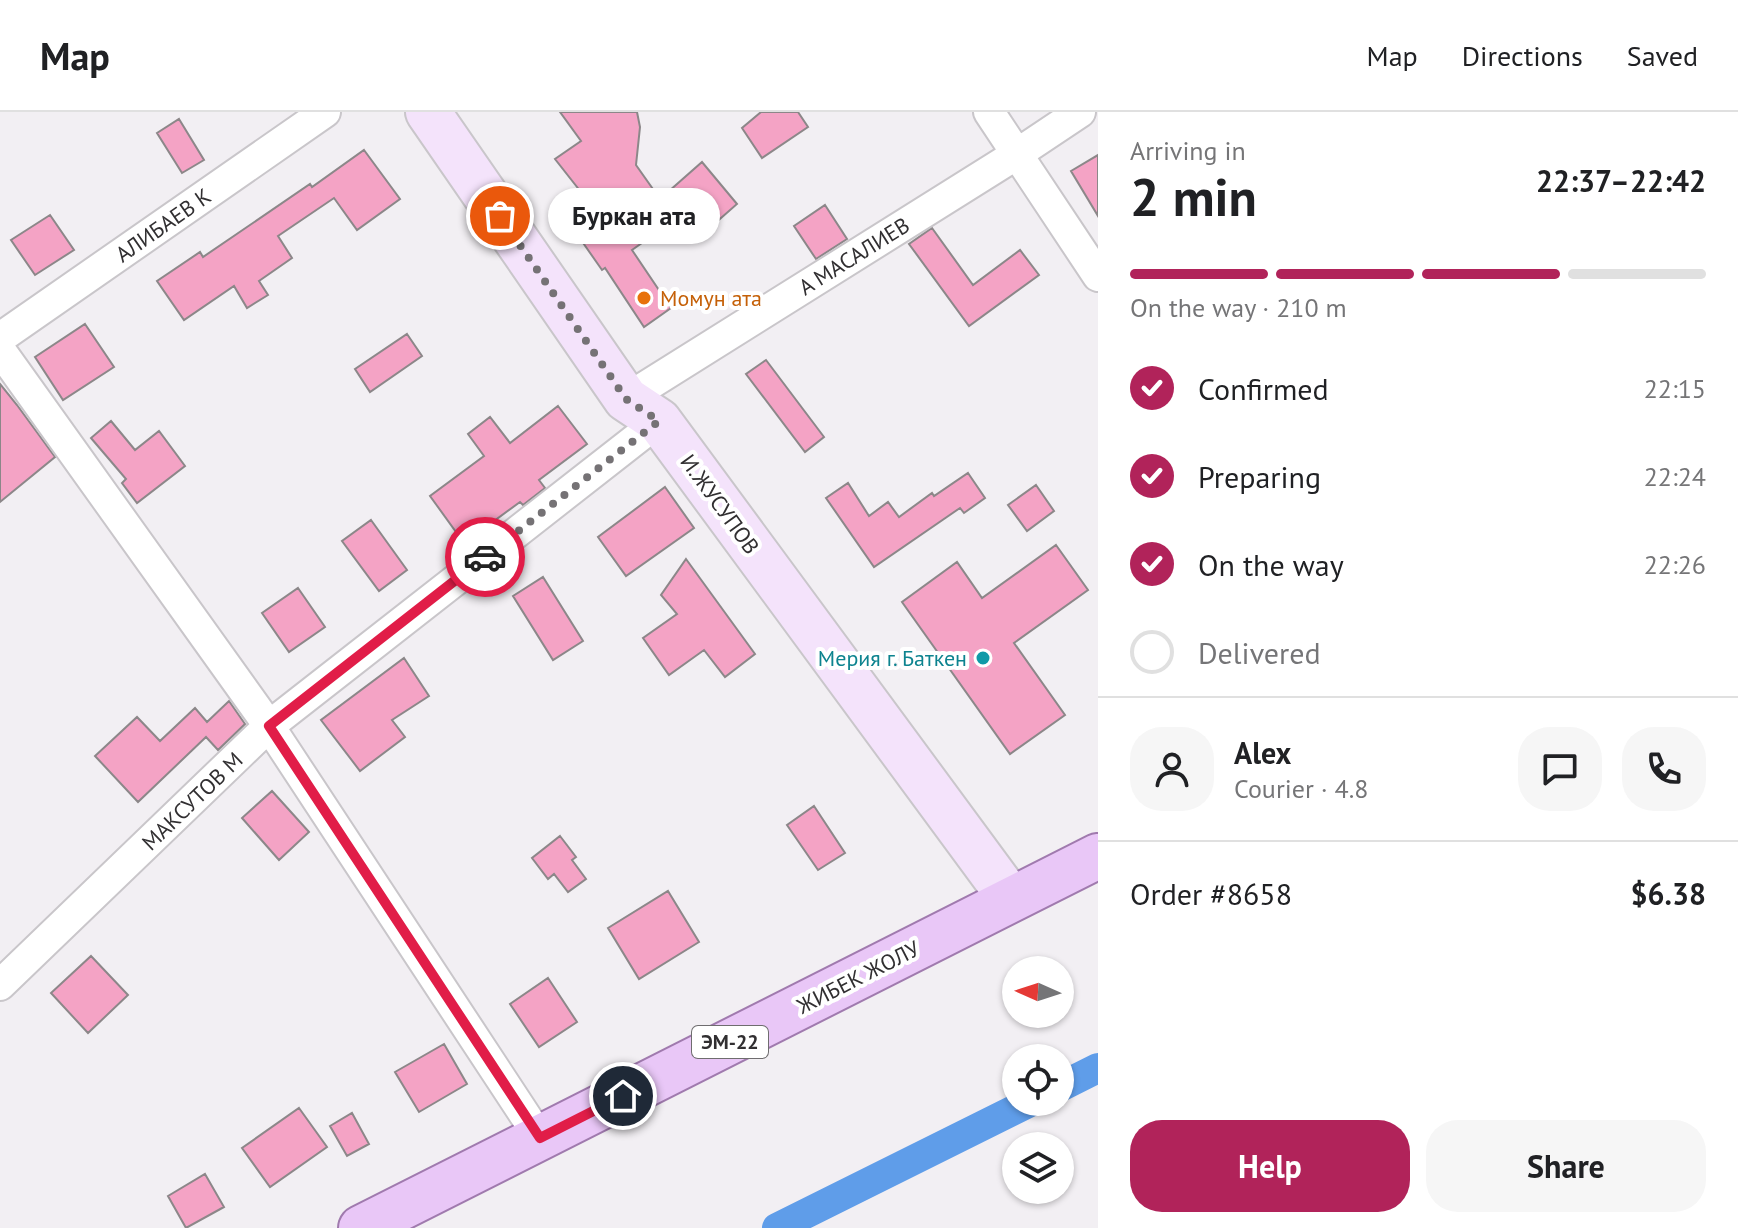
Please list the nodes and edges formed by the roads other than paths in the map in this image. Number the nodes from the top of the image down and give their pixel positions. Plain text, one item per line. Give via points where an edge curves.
1 (325, 112) edge
2 (428, 112) edge
3 (989, 112) edge
4 (1080, 112) edge
5 (1017, 154) junction
6 (1098, 276) edge
7 (0, 338) edge
8 (0, 350) edge
9 (642, 410) junction
10 (269, 726) junction
11 (1098, 856) edge
12 (1011, 899) junction
13 (0, 985) edge
14 (540, 1138) junction
15 (361, 1228) edge

1 - 7 street, АЛИБАЕВ К
2 - 9 street, И.ЖУСУПОВ
3 - 5 street
4 - 5 street, А МАСАЛИЕВ
5 - 6 street
5 - 9 street, А МАСАЛИЕВ
8 - 10 street
9 - 10 street, МАКСУТОВ М
9 - 12 street, И.ЖУСУПОВ
10 - 13 street, МАКСУТОВ М
10 - 14 street
11 - 12 main road, ЖИБЕК ЖОЛУ / ЭМ-22
12 - 14 main road, ЖИБЕК ЖОЛУ / ЭМ-22
14 - 15 main road, ЖИБЕК ЖОЛУ / ЭМ-22

